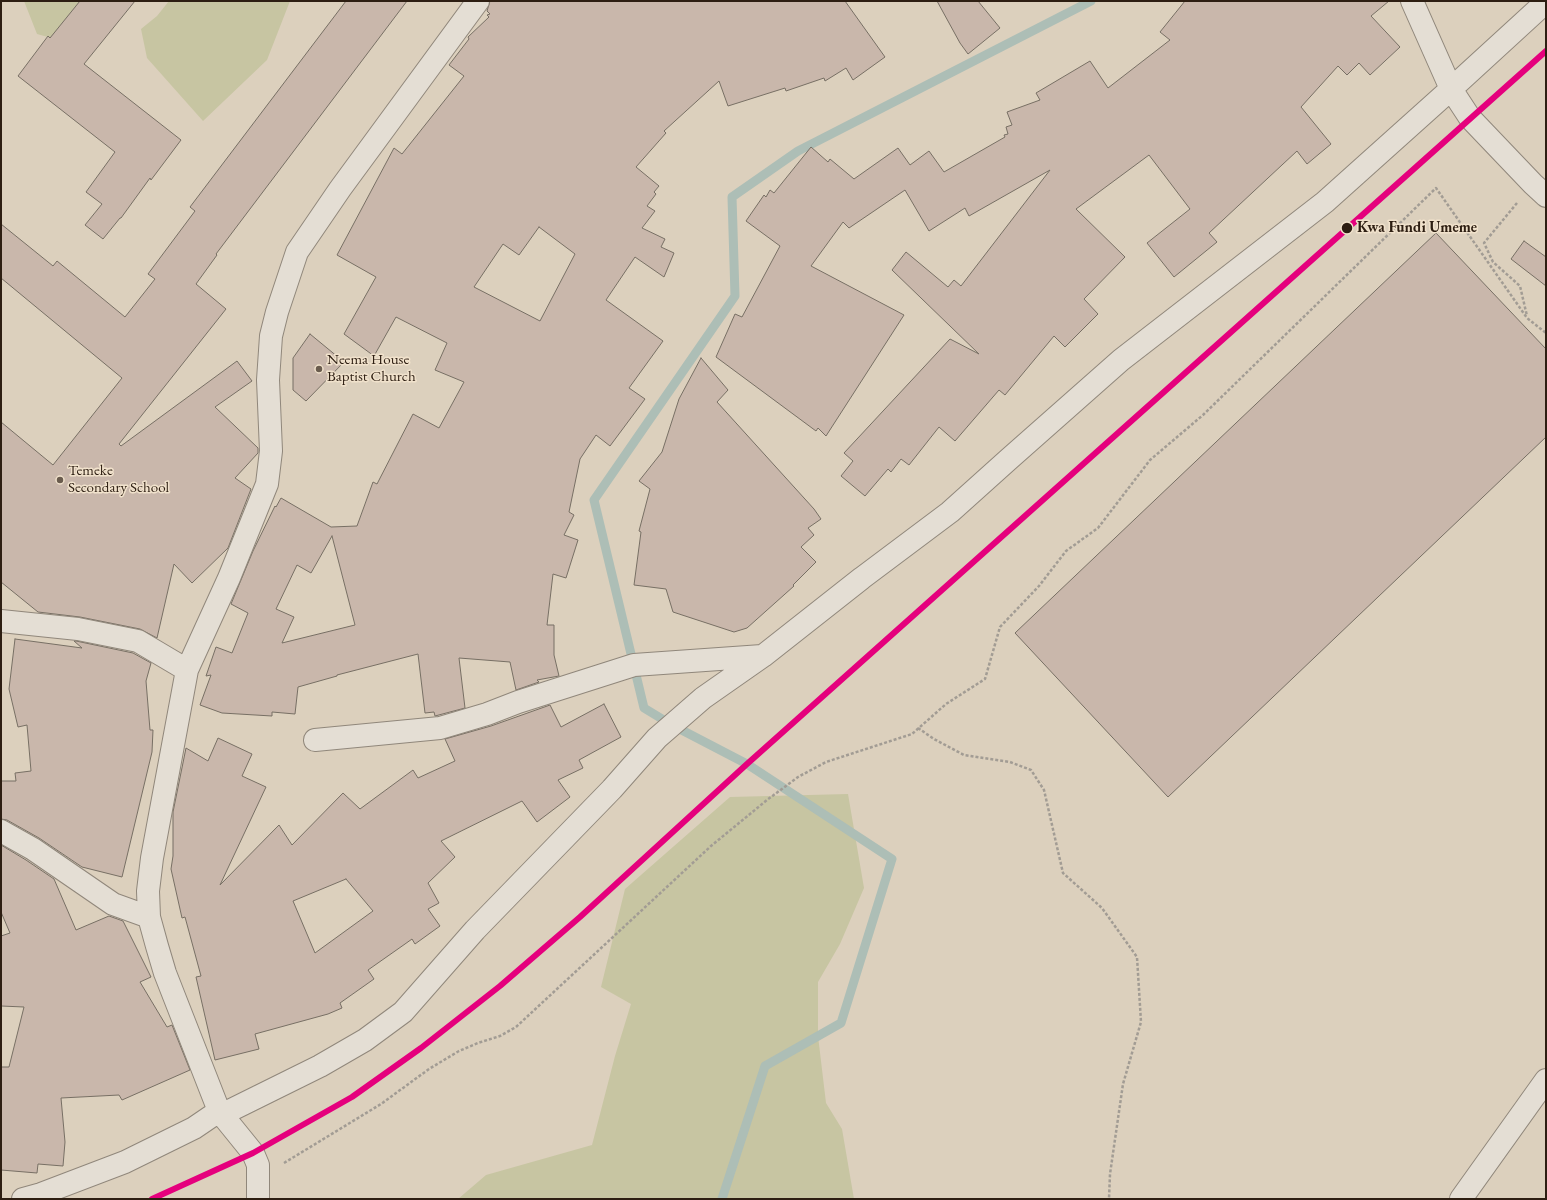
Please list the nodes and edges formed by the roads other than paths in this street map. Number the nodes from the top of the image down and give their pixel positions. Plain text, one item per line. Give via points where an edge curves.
1 (478, 1) edge
2 (1412, 1) edge
3 (1546, 2) edge
4 (1451, 89) junction
5 (1539, 190) edge
6 (1, 621) edge
7 (763, 656) junction
8 (187, 670) junction
9 (315, 740) dead end
10 (1, 831) edge
11 (149, 917) junction
12 (1546, 1080) edge
13 (220, 1113) junction
14 (258, 1190) edge
15 (23, 1199) edge
16 (1461, 1199) edge

1 - 8 street via 297,252 271,336 268,380 271,451 267,484 229,578
2 - 4 street
3 - 4 street
4 - 5 street via 1470,118
4 - 7 street via 1325,202 1121,360 950,512
6 - 8 street via 78,629 138,641
7 - 9 street via 634,665 440,728
7 - 13 street via 703,698 657,738 612,789 475,930 403,1012 365,1040 320,1066
8 - 11 street via 152,858 148,891
10 - 11 street via 33,849 113,904
11 - 13 street via 165,973
12 - 16 street
13 - 14 street via 253,1153 258,1165
13 - 15 street via 125,1162

